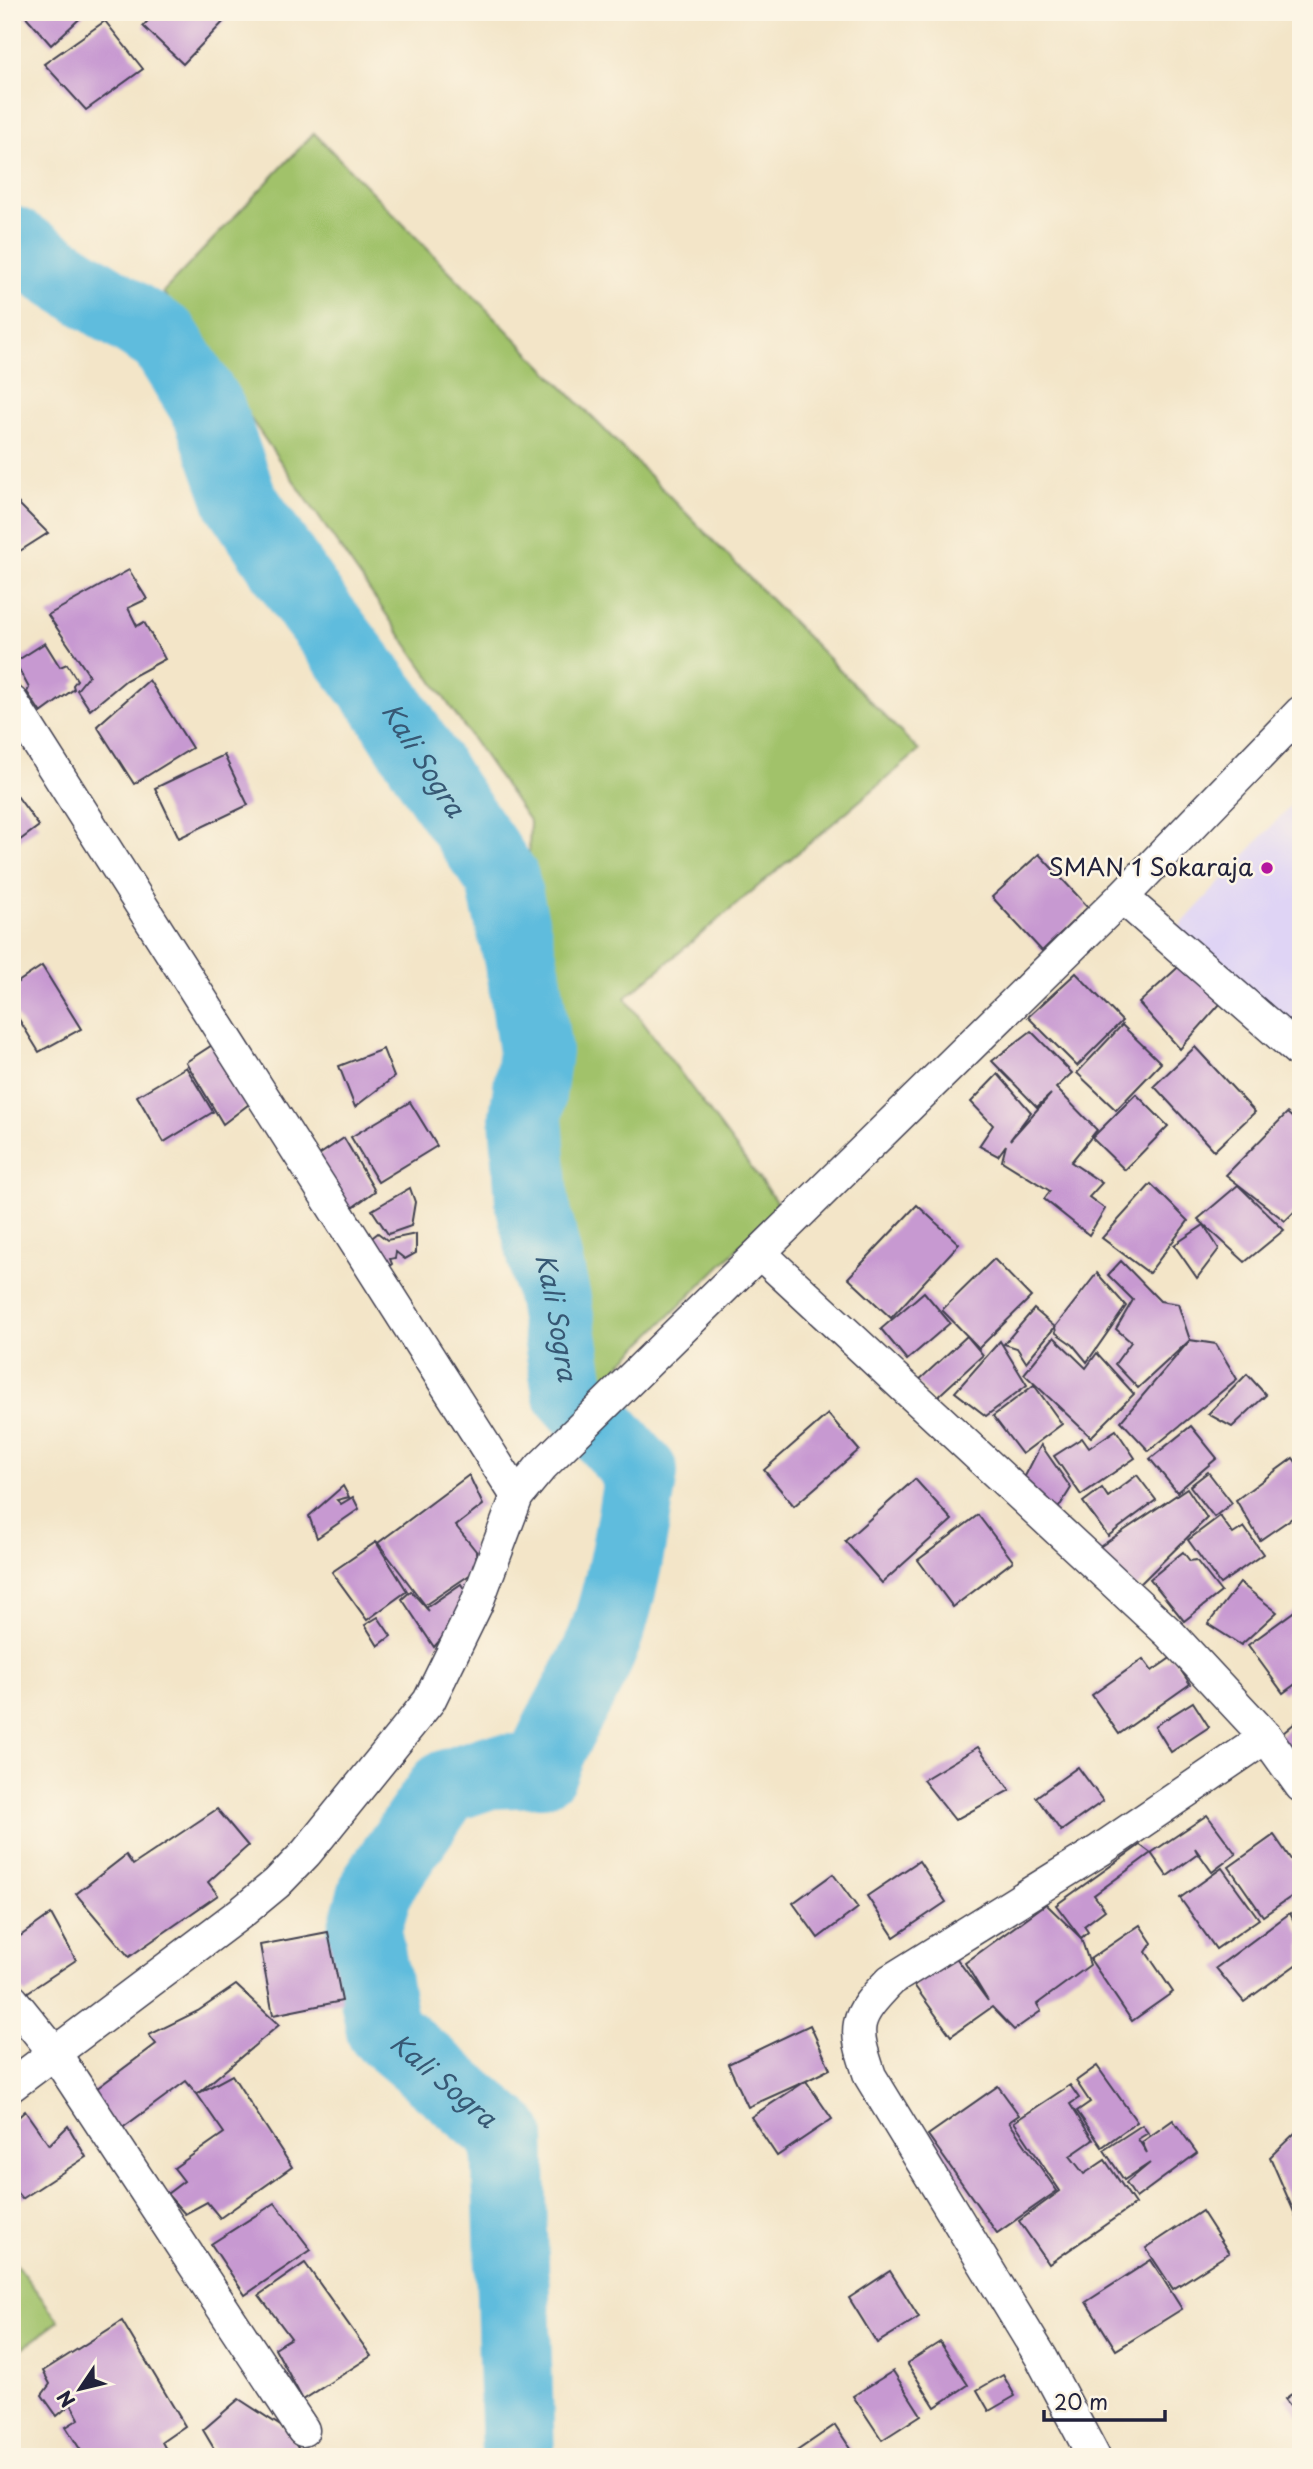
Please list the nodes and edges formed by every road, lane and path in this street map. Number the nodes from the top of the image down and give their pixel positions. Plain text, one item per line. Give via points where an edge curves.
1 (12, 702) edge
2 (1301, 712) edge
3 (1122, 897) junction
4 (1301, 1053) edge
5 (761, 1254) junction
6 (517, 1496) junction
7 (1266, 1737) junction
8 (1298, 1776) edge
9 (12, 2000) edge
10 (54, 2052) junction
11 (12, 2085) edge
12 (303, 2430) dead end
13 (1094, 2457) edge

1 - 6 street
2 - 3 street
3 - 4 street
3 - 5 street
5 - 6 street via 541,1467
5 - 7 street via 1101,1568
6 - 10 street via 476,1605 429,1701 306,1853 242,1912
7 - 8 street
7 - 13 street via 1100,1850 891,1980 864,2007 857,2038 870,2076 1041,2357
9 - 10 street
10 - 11 street
10 - 12 street

